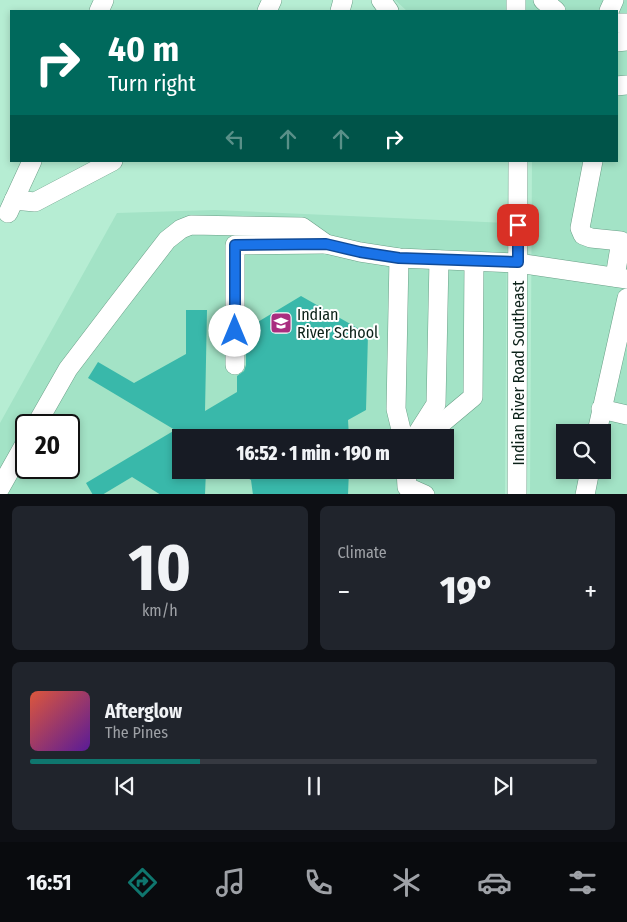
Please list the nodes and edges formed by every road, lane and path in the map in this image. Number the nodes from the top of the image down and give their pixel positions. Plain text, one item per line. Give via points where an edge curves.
1 (542, 0) edge
2 (555, 10) edge
3 (32, 162) edge
4 (111, 162) edge
5 (518, 162) edge
6 (593, 162) edge
7 (326, 244) junction
8 (399, 258) junction
9 (439, 260) junction
10 (474, 262) junction
11 (518, 262) junction
12 (621, 278) edge
13 (627, 298) edge
14 (235, 365) dead end
15 (601, 409) junction
16 (42, 414) edge
17 (627, 415) edge
18 (598, 424) edge
19 (401, 429) edge
20 (421, 429) edge
21 (435, 429) edge
22 (15, 461) edge
23 (588, 479) edge
24 (405, 484) edge
25 (0, 488) edge
26 (425, 494) edge
27 (517, 494) edge
28 (585, 494) edge

1 - 2 street
3 - 4 street via 11,207 35,202
5 - 11 street, Indian River Road Southeast
6 - 12 street via 580,228 583,235 591,238 621,241
7 - 8 street
7 - 14 street via 235,245
7 - 16 street via 302,227 196,224 181,229 167,240 68,369
8 - 9 street
8 - 19 street via 396,409
9 - 10 street
9 - 20 street via 436,404
10 - 11 street
10 - 21 street via 473,397
11 - 12 street
11 - 27 street, Indian River Road Southeast
13 - 15 street
15 - 17 street
15 - 18 street
22 - 25 street
23 - 28 street
24 - 26 street

